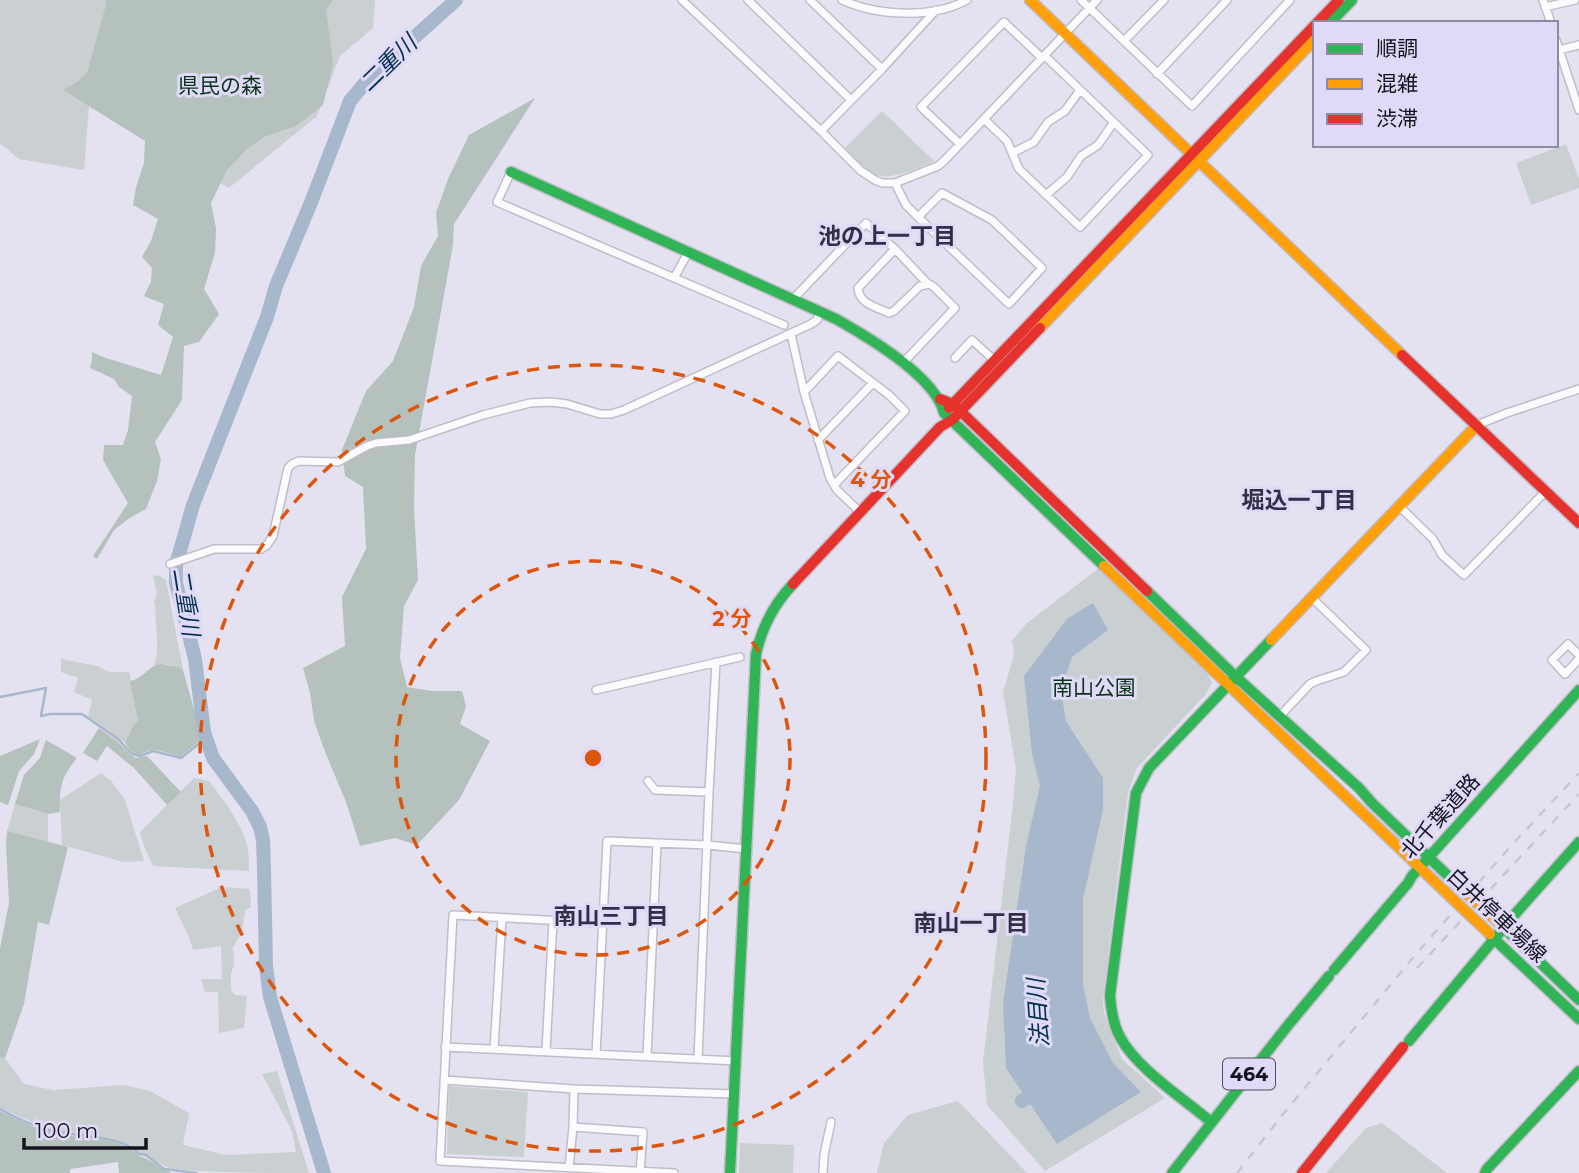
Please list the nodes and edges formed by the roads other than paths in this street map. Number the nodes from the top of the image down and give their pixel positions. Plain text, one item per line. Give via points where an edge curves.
1 (748, 0) edge
2 (810, 0) edge
3 (842, 0) edge
4 (967, 0) edge
5 (1030, 0) edge
6 (1081, 0) edge
7 (1097, 0) edge
8 (1164, 0) edge
9 (1227, 0) edge
10 (1290, 0) edge
11 (1339, 0) edge
12 (1352, 0) edge
13 (1575, 0) edge
14 (685, 1) edge
15 (1544, 3) edge
16 (1090, 8) junction
17 (936, 10) junction
18 (1319, 21) edge
19 (1332, 21) edge
20 (1549, 21) edge
21 (1313, 27) edge
22 (1065, 33) junction
23 (1124, 41) junction
24 (1313, 41) edge
25 (1579, 45) edge
26 (1558, 47) edge
27 (1559, 50) junction
28 (1043, 57) junction
29 (882, 69) junction
30 (1157, 74) junction
31 (1080, 90) junction
32 (851, 100) junction
33 (1579, 110) edge
34 (984, 119) junction
35 (1114, 122) junction
36 (821, 131) junction
37 (960, 144) junction
38 (1012, 153) junction
39 (1195, 157) junction
40 (511, 172) joint
41 (895, 183) junction
42 (1046, 195) junction
43 (918, 217) junction
44 (895, 249) junction
45 (689, 251) junction
46 (674, 278) junction
47 (929, 284) junction
48 (794, 298) junction
49 (821, 312) junction
50 (784, 325) dead end
51 (791, 334) junction
52 (955, 358) dead end
53 (994, 360) junction
54 (902, 364) junction
55 (872, 384) junction
56 (1579, 389) edge
57 (804, 392) junction
58 (940, 399) junction
59 (957, 407) junction
60 (948, 416) junction
61 (1477, 425) junction
62 (818, 440) junction
63 (834, 485) junction
64 (1546, 491) junction
65 (1399, 506) junction
66 (859, 511) junction
67 (1579, 523) edge
68 (170, 564) dead end
69 (1312, 598) junction
70 (740, 657) dead end
71 (716, 662) junction
72 (1236, 677) junction
73 (1228, 685) junction
74 (596, 690) dead end
75 (1579, 690) edge
76 (1279, 717) junction
77 (648, 781) dead end
78 (709, 792) junction
79 (1579, 842) edge
80 (657, 844) junction
81 (707, 845) junction
82 (747, 849) junction
83 (1431, 859) junction
84 (1421, 870) junction
85 (502, 918) junction
86 (553, 921) junction
87 (603, 923) junction
88 (1502, 925) junction
89 (1492, 937) junction
90 (1579, 1000) edge
91 (1579, 1018) edge
92 (445, 1047) junction
93 (494, 1049) junction
94 (546, 1051) junction
95 (596, 1054) junction
96 (647, 1056) junction
97 (698, 1059) junction
98 (737, 1061) junction
99 (1579, 1071) edge
100 (444, 1080) junction
101 (574, 1089) junction
102 (735, 1094) junction
103 (831, 1122) dead end
104 (1211, 1122) junction
105 (573, 1128) junction
106 (569, 1168) junction
107 (540, 1170) edge
108 (590, 1171) edge
109 (640, 1172) edge
110 (674, 1173) edge
111 (730, 1173) edge
112 (823, 1173) edge
113 (1172, 1173) edge
114 (1302, 1173) edge
115 (1485, 1173) edge

1 - 32 street
2 - 29 street
3 - 17 street via 883,12
4 - 17 street
5 - 22 main road
6 - 16 street
7 - 16 street
8 - 23 street
9 - 30 street
10 - 30 street via 1192,106
11 - 18 main road
12 - 19 main road
13 - 15 street
14 - 36 street
15 - 20 street
16 - 22 street
16 - 23 street
17 - 29 street
21 - 39 main road
22 - 28 street
22 - 39 main road
23 - 30 street
24 - 39 main road
25 - 27 street
26 - 27 street
27 - 33 street
28 - 31 street
28 - 34 street
28 - 37 street via 1004,22 921,107
29 - 32 street
31 - 35 street
31 - 38 street via 1034,142
32 - 36 street
34 - 37 street
34 - 38 street via 1007,141
35 - 42 street via 1098,145 1081,156 1067,177
35 - 42 street via 1148,155 1080,227
36 - 41 street via 868,177
37 - 41 street via 938,166
38 - 42 street via 1019,169
39 - 53 main road
39 - 59 main road
39 - 61 main road
40 - 45 main road
40 - 46 street via 497,202
41 - 43 street
43 - 43 street via 1009,304 1042,268 992,220 942,192
44 - 47 street
44 - 47 street via 858,288 862,300 894,312 920,286
44 - 48 street via 866,223
45 - 46 street
45 - 48 main road
46 - 50 street
47 - 54 street via 955,308
48 - 49 main road
49 - 51 street via 817,320
49 - 54 main road via 872,340
51 - 57 street
51 - 68 street via 611,414 567,404 530,403 409,440 367,446 338,462 299,461 286,474 268,545 214,549
52 - 53 street via 972,340
53 - 59 main road
54 - 58 main road
55 - 57 street via 838,356
55 - 62 street
55 - 63 street via 905,411
56 - 61 street
57 - 62 street
58 - 59 main road
58 - 60 main road
59 - 60 main road
59 - 72 main road, 白井停車場線
60 - 66 main road
60 - 73 main road, 白井停車場線
61 - 64 main road
61 - 65 main road
62 - 63 street
63 - 66 street
64 - 65 street via 1464,575
64 - 67 main road
65 - 69 main road
66 - 82 main road via 783,594 760,635
69 - 72 main road
69 - 76 street via 1366,650 1344,671 1310,684
70 - 71 street
71 - 74 street
71 - 78 street
72 - 73 main road
72 - 76 main road, 白井停車場線
73 - 84 main road, 白井停車場線
73 - 104 main road via 1149,768 1136,793 1111,995 1116,1031 1129,1051
75 - 83 main road, 北千葉道路 / 464
76 - 83 main road, 白井停車場線
77 - 78 street via 655,790
78 - 81 street
79 - 88 main road
80 - 81 street
80 - 87 street via 607,841
80 - 96 street
81 - 82 street
81 - 97 street
82 - 98 main road
83 - 84 main road, 北千葉道路 / 464
83 - 88 main road, 白井停車場線, bridge
84 - 89 main road, 白井停車場線, bridge
84 - 104 main road, 北千葉道路 / 464
85 - 86 street
85 - 92 street via 453,915
85 - 93 street
86 - 87 street
86 - 94 street
87 - 95 street
88 - 89 main road
88 - 90 main road, 白井停車場線
89 - 91 main road, 白井停車場線
89 - 114 main road
92 - 93 street
92 - 100 street
93 - 94 street
94 - 95 street
95 - 96 street
96 - 97 street
97 - 98 street
98 - 102 main road
99 - 115 main road
100 - 101 street
100 - 107 street via 440,1161
101 - 102 street
101 - 105 street
102 - 111 main road
103 - 112 street
104 - 113 main road, 北千葉道路 / 464
105 - 106 street
105 - 109 street via 643,1132
106 - 107 street
106 - 108 street
108 - 109 street
109 - 110 street

